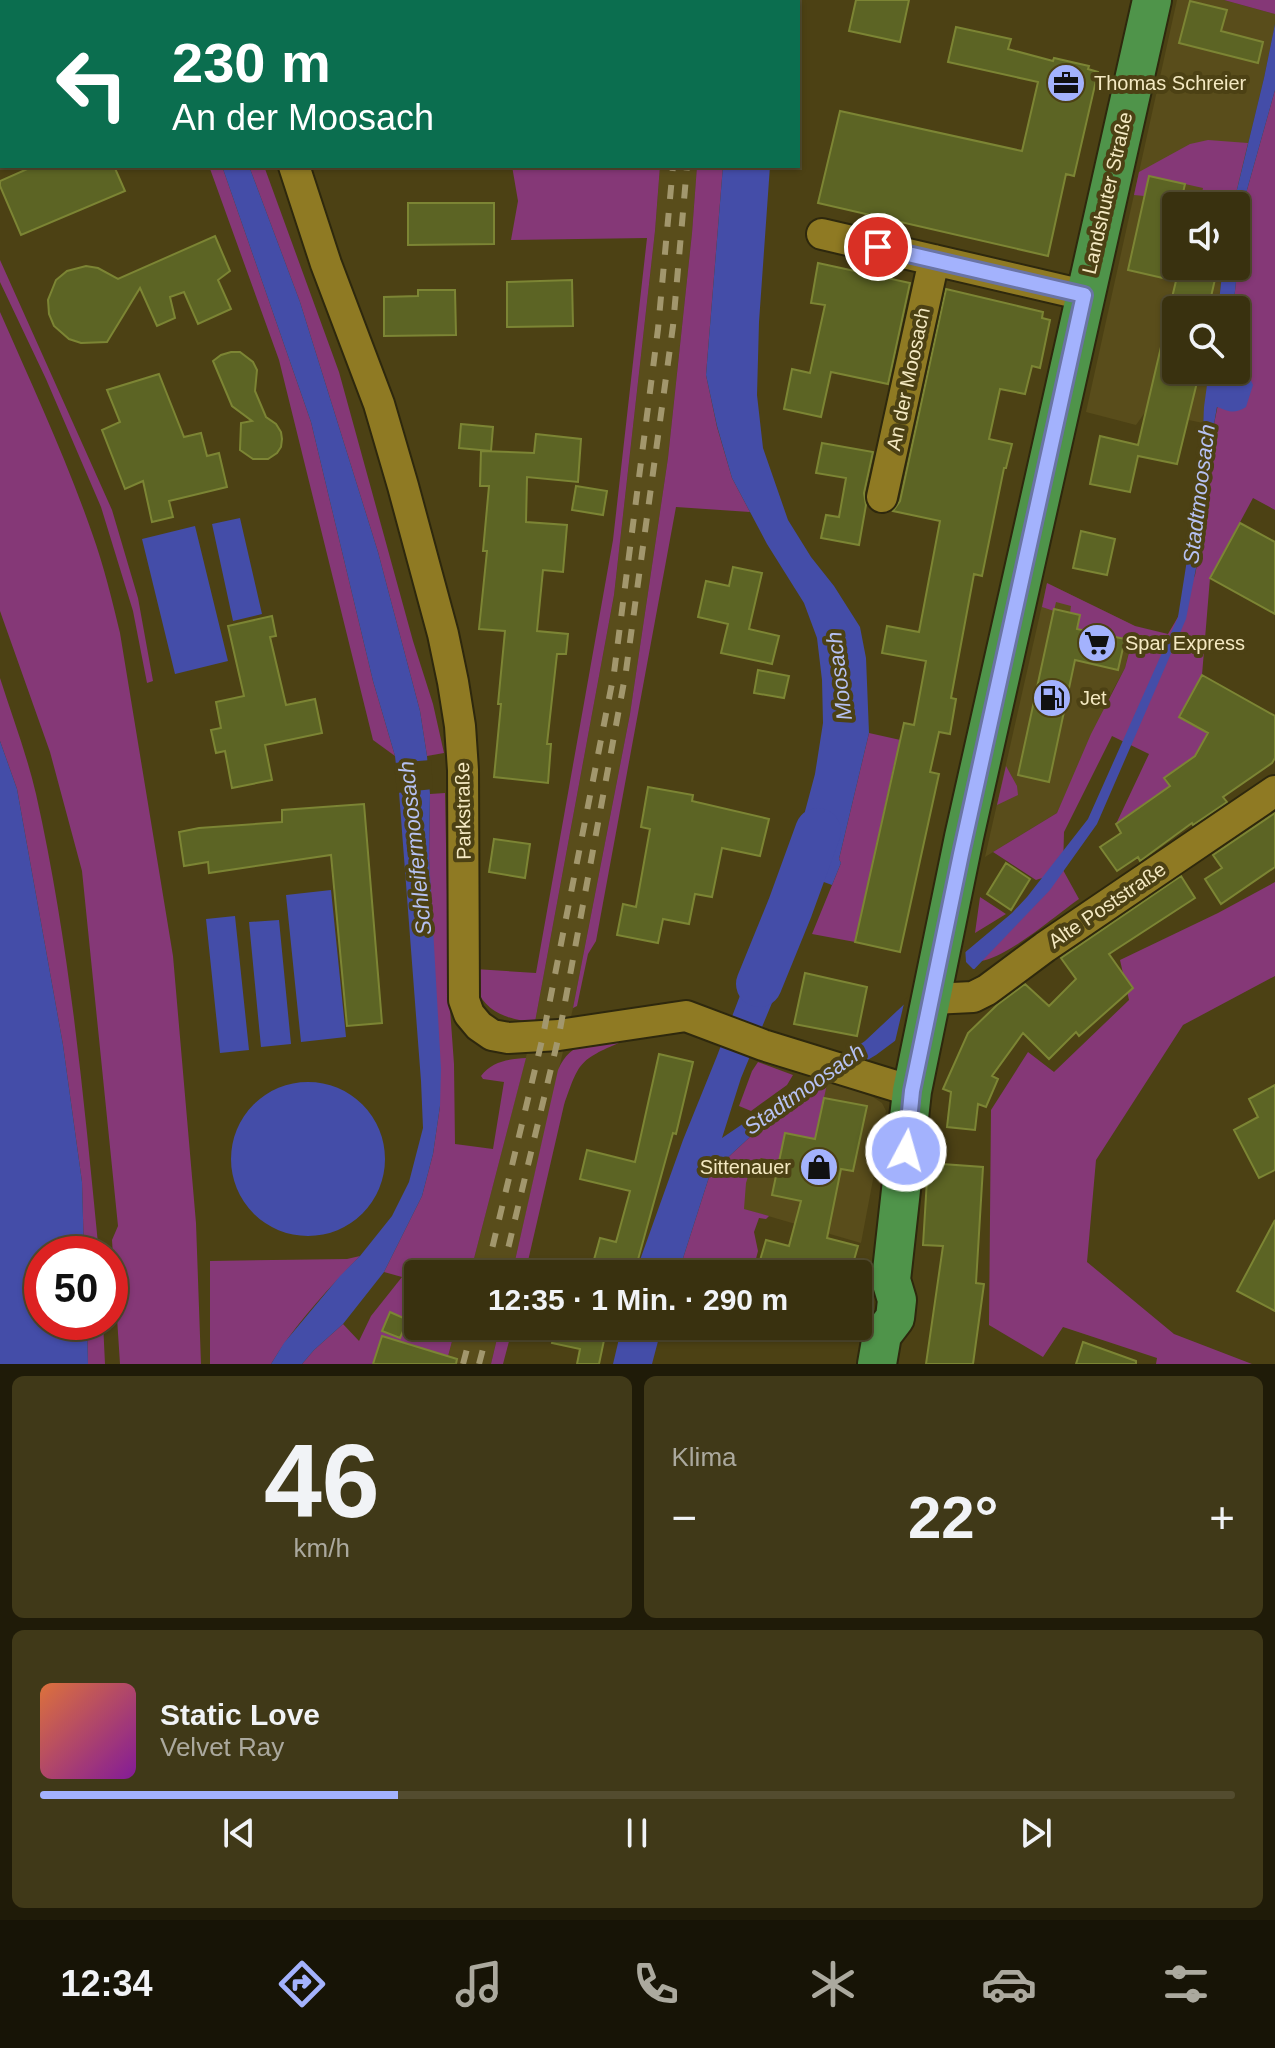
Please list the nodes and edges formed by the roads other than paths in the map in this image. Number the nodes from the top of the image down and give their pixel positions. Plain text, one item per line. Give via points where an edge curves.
1 (1152, 0) edge
2 (295, 168) edge
3 (822, 234) dead end
4 (934, 260) junction
5 (1084, 295) junction
6 (882, 497) dead end
7 (1275, 791) edge
8 (946, 987) junction
9 (912, 1091) junction
10 (880, 1350) edge

1 - 5 main road, Landshuter Straße
2 - 9 street, Parkstraße via 379,404 453,682 463,770 464,1000 469,1014 492,1035 508,1038 686,1016
3 - 4 street
4 - 5 street
4 - 6 street, An der Moosach
5 - 8 main road, Landshuter Straße
7 - 8 street, Alte Poststraße via 987,990 978,995
8 - 9 main road, Landshuter Straße via 923,1040
9 - 10 main road, Landshuter Straße via 891,1280 878,1300 876,1316

